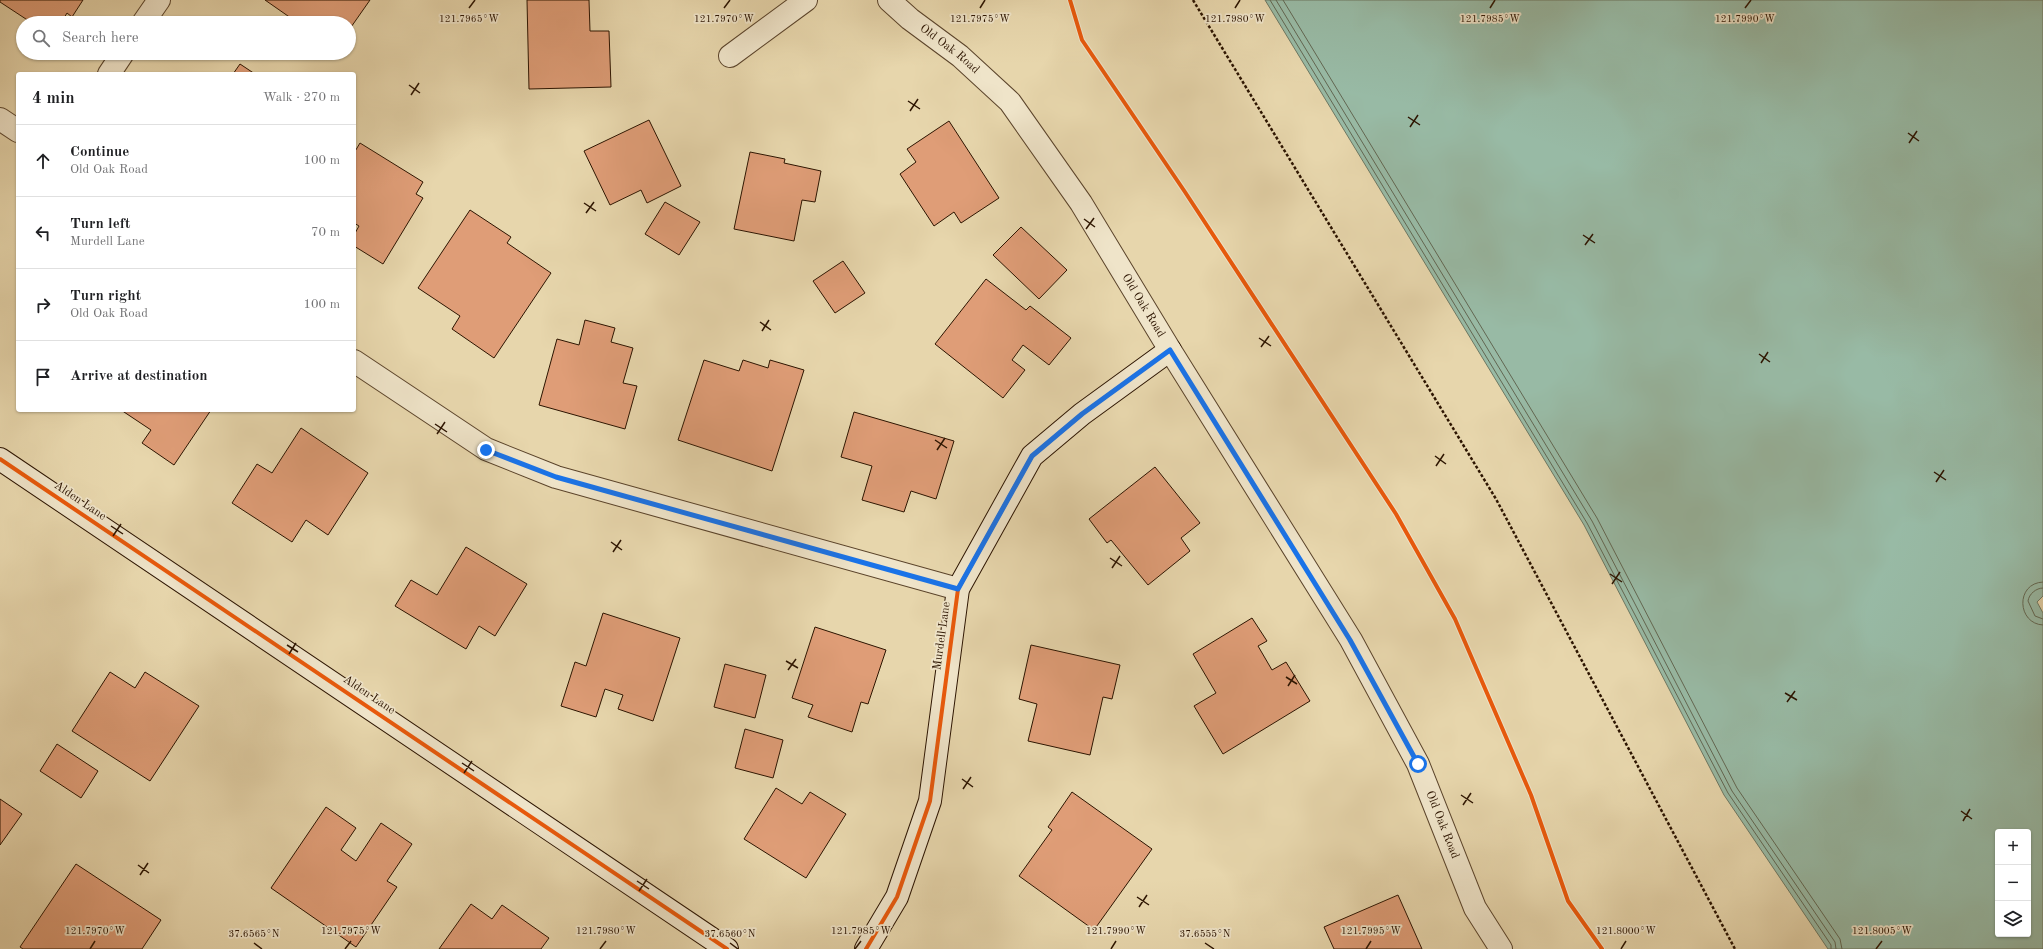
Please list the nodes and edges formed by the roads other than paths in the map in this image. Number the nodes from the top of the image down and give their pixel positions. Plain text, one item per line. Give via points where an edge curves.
1 (159, 0) edge
2 (806, 0) edge
3 (889, 0) edge
4 (148, 16) edge
5 (730, 56) dead end
6 (118, 60) edge
7 (110, 72) edge
8 (0, 119) edge
9 (16, 130) edge
10 (1170, 350) junction
11 (356, 362) edge
12 (0, 458) edge
13 (958, 589) junction
14 (726, 949) edge
15 (866, 949) edge
16 (1501, 949) edge

1 - 4 street
2 - 5 street
3 - 10 street, Old Oak Road via 960,56 1010,102 1081,203
6 - 7 street
8 - 9 street
10 - 13 street, Murdell Lane via 1082,414 1032,456
10 - 16 street, Old Oak Road via 1350,640 1418,764 1475,908
11 - 13 street via 486,450 556,477
12 - 14 street, Alden Lane
13 - 15 street, Murdell Lane via 930,801 897,897

